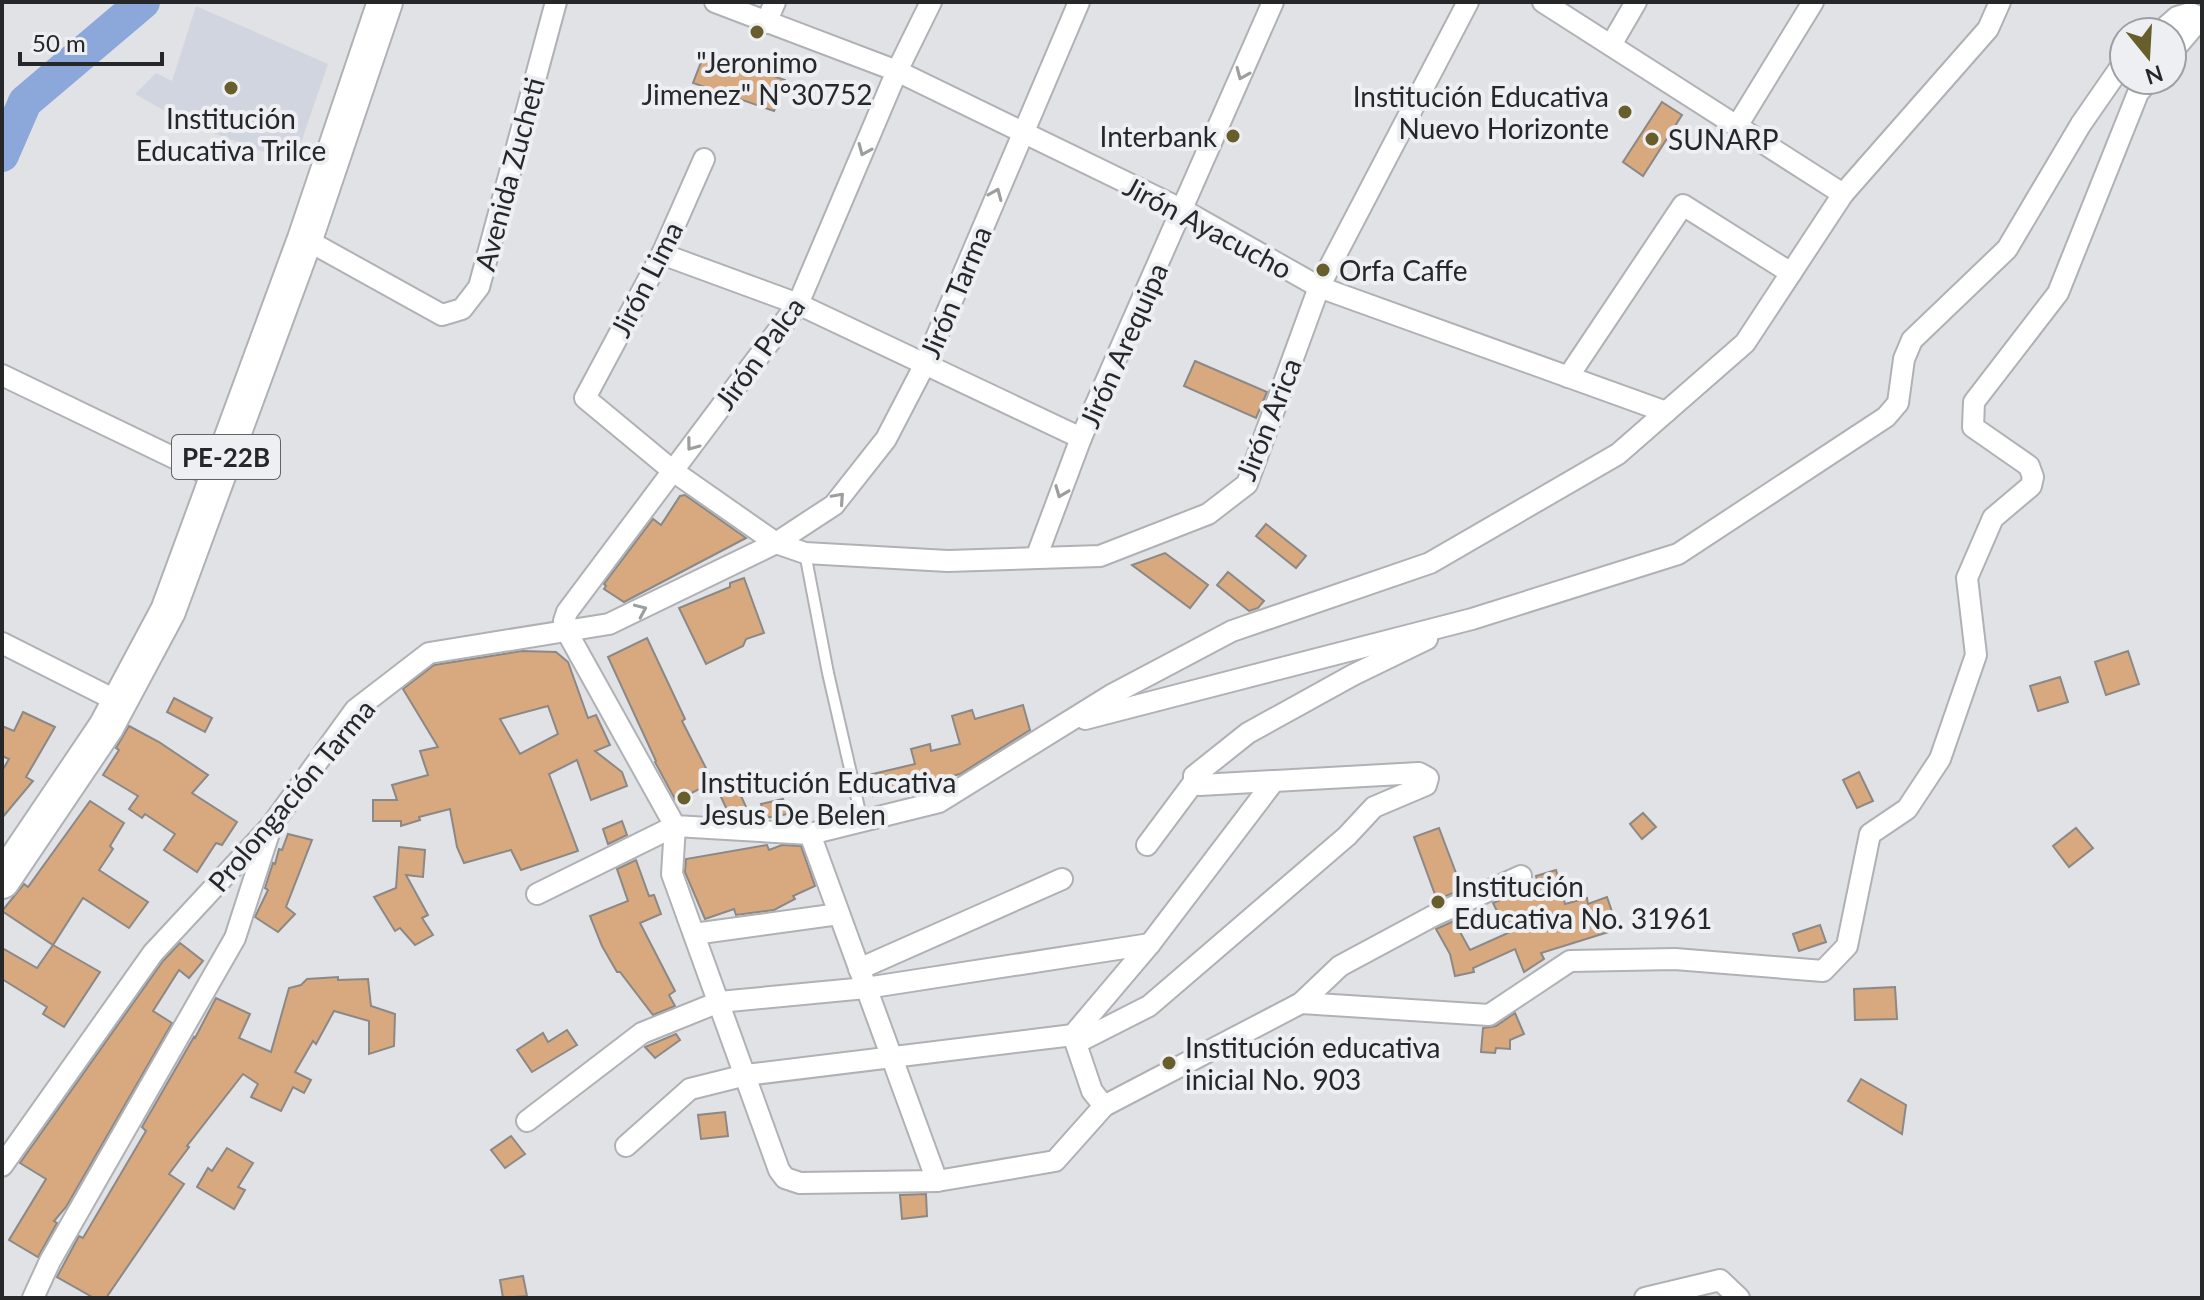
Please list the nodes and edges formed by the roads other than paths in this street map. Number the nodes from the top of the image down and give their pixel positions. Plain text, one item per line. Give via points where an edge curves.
1 (385, 2) edge
2 (556, 2) edge
3 (715, 2) edge
4 (775, 2) edge
5 (931, 2) edge
6 (1079, 2) edge
7 (1273, 2) edge
8 (1468, 2) edge
9 (1543, 2) edge
10 (1636, 2) edge
11 (1813, 2) edge
12 (2000, 2) edge
13 (2180, 16) edge
14 (766, 23) junction
15 (2188, 33) edge
16 (1611, 45) junction
17 (897, 71) junction
18 (2108, 85) edge
19 (2137, 96) edge
20 (1737, 126) junction
21 (1022, 132) junction
22 (704, 159) dead end
23 (1843, 194) junction
24 (1183, 210) junction
25 (305, 239) junction
26 (662, 254) junction
27 (1791, 273) junction
28 (1319, 287) junction
29 (798, 304) junction
30 (925, 364) junction
31 (2, 375) edge
32 (1568, 377) junction
33 (585, 398) joint
34 (1666, 412) junction
35 (1081, 438) junction
36 (673, 471) junction
37 (218, 479) junction
38 (776, 543) junction
39 (805, 553) junction
40 (1036, 558) junction
41 (1445, 626) junction
42 (567, 632) junction
43 (2, 643) edge
44 (119, 702) junction
45 (1065, 724) junction
46 (1274, 781) junction
47 (1194, 782) junction
48 (862, 821) junction
49 (271, 826) junction
50 (675, 826) junction
51 (810, 834) junction
52 (1147, 845) dead end
53 (1521, 876) dead end
54 (1062, 879) dead end
55 (2, 881) edge
56 (537, 894) dead end
57 (839, 914) junction
58 (694, 934) junction
59 (1150, 944) junction
60 (863, 978) junction
61 (719, 1002) junction
62 (1301, 1003) junction
63 (1075, 1039) junction
64 (892, 1057) junction
65 (746, 1075) junction
66 (1104, 1106) junction
67 (527, 1121) dead end
68 (626, 1146) dead end
69 (2, 1166) edge
70 (937, 1181) junction
71 (33, 1298) edge
72 (1645, 1298) edge
73 (1739, 1298) edge

1 - 25 highway, PE-22B
2 - 25 street, Avenida Zucheti via 479,287 462,309 442,315
3 - 14 street, Jirón Ayacucho
4 - 14 street
5 - 17 street, Jirón Palca
6 - 21 street, Jirón Tarma
7 -> 24 street, Jirón Arequipa
8 - 28 street, Jirón Arica
9 - 16 street
10 - 16 street
11 - 20 street
12 - 23 street via 1988,29
13 - 15 street via 2197,16
14 - 17 street, Jirón Ayacucho
16 - 20 street
17 - 21 street, Jirón Ayacucho
17 -> 29 street, Jirón Palca
18 - 41 street via 2007,249 1912,340 1898,403 1886,417 1678,554
19 - 62 street via 2058,293 1974,402 1973,427 2029,466 2031,486 1993,518 1967,578 1976,655 1940,759 1907,809 1870,834 1847,946 1823,971 1675,959 1570,961 1489,1015
20 - 23 street
21 - 24 street, Jirón Ayacucho
30 -> 21 street, Jirón Tarma
22 - 26 street, Jirón Lima
23 - 27 street
24 - 28 street, Jirón Ayacucho
24 - 35 street, Jirón Arequipa
25 - 37 highway, PE-22B
26 - 29 street
26 - 33 street, Jirón Lima
27 - 32 street via 1683,205
27 - 34 street via 1745,343
28 - 32 street, Jirón Ayacucho
28 - 40 street, Jirón Arica via 1247,484 1208,514 1100,556
29 - 30 street
29 -> 36 street, Jirón Palca
30 - 35 street
38 -> 30 street, Jirón Tarma via 834,505 886,439
31 - 37 street
32 - 34 street, Jirón Ayacucho
33 - 36 street, Jirón Arica
34 - 45 street via 1618,454 1430,563 1232,631
35 -> 40 street, Jirón Arequipa
36 - 38 street, Jirón Arica
36 - 42 street, Jirón Palca via 567,612
37 - 44 highway, PE-22B via 168,611
38 - 39 street, Jirón Arica
42 -> 38 street, Prolongación Tarma via 609,624
39 - 40 street, Jirón Arica via 948,561
39 - 48 lane
41 - 45 street
41 - 47 street via 1248,733 1194,776
42 - 49 street, Prolongación Tarma via 429,653 355,710
42 - 50 street
43 - 44 street
44 - 55 highway, PE-22B
45 - 48 street via 939,802
46 - 47 street
46 - 59 street
46 - 63 street via 1419,773 1428,778 1426,785 1374,807 1149,1006
47 - 52 street
48 - 51 street
49 - 69 street, Prolongación Tarma via 153,953
49 - 71 street via 235,938
50 - 51 street
50 - 56 street
50 - 58 street via 672,874
51 - 57 street
53 - 62 street via 1340,966
54 - 60 street
57 - 58 street
57 - 60 street
58 - 61 street
59 - 60 street
59 - 63 street
60 - 61 street
60 - 64 street
61 - 65 street
61 - 67 street via 642,1033
62 - 66 street
63 - 64 street
63 - 66 street via 1092,1091
64 - 65 street
64 - 70 street
65 - 68 street via 690,1089
65 - 70 street via 785,1178 800,1183
66 - 70 street via 1055,1161
72 - 73 street via 1720,1280

